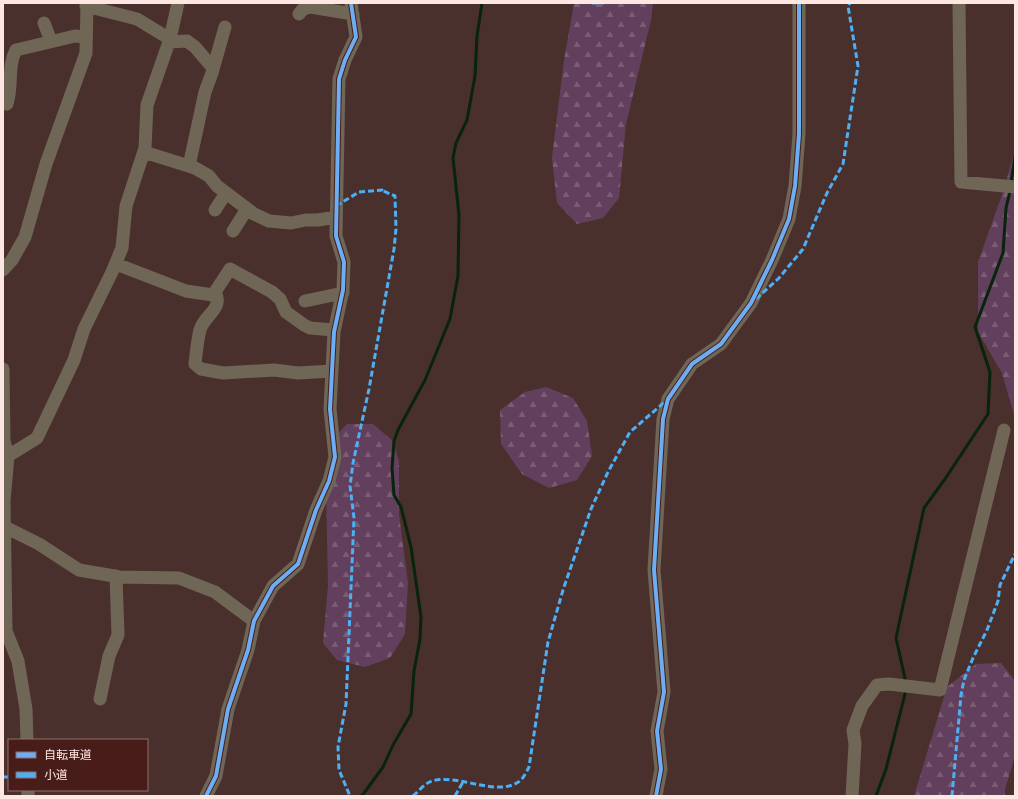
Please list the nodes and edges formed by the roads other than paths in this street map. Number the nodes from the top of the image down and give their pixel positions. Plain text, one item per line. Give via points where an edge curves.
1 (178, 3) edge
2 (799, 3) edge
3 (959, 3) edge
4 (86, 4) edge
5 (352, 9) edge
6 (299, 14) dead end
7 (44, 23) dead end
8 (225, 27) dead end
9 (86, 37) junction
10 (169, 40) junction
11 (52, 41) junction
12 (213, 68) junction
13 (7, 104) dead end
14 (144, 152) junction
15 (189, 166) junction
16 (1009, 187) edge
17 (226, 193) junction
18 (247, 209) junction
19 (215, 210) dead end
20 (336, 217) junction
21 (234, 230) dead end
22 (116, 264) junction
23 (3, 270) edge
24 (215, 292) junction
25 (343, 293) junction
26 (305, 301) dead end
27 (334, 330) junction
28 (3, 369) edge
29 (332, 370) junction
30 (1004, 430) dead end
31 (8, 456) junction
32 (3, 526) edge
33 (116, 576) junction
34 (254, 621) junction
35 (100, 699) dead end
36 (27, 739) edge
37 (206, 796) edge
38 (656, 796) edge
39 (852, 796) edge

1 - 10 street
2 - 38 street via 799,134 795,186 789,219 751,303 721,344 692,364 668,399 663,419 654,570 664,692 657,731 661,769
3 - 16 street via 961,182
4 - 9 street
4 - 10 street via 137,19
5 - 6 street via 312,7 303,9
5 - 20 street via 356,38 339,79
7 - 11 street
8 - 12 street
9 - 11 street via 75,36
9 - 23 street via 86,53 46,164 25,237
10 - 12 street via 187,42 195,47
10 - 14 street via 147,105
11 - 13 street via 16,50 12,58
12 - 15 street via 205,92
14 - 15 street
14 - 22 street via 126,206 122,248
15 - 17 street via 209,176
17 - 18 street
17 - 19 street
18 - 20 street via 269,220 291,223
18 - 21 street
20 - 25 street via 336,236 344,262
22 - 24 street via 186,291 213,295
22 - 31 street via 36,438
24 - 27 street via 230,269 272,292 280,299 286,312 304,326
24 - 29 street via 218,304 200,329 195,364 201,369 223,373 274,370 298,373
25 - 26 street
25 - 27 street
27 - 29 street
28 - 31 street via 4,441
29 - 34 street via 330,410 335,457 329,481 316,510 298,564 273,586
30 - 39 street via 940,690 877,685 862,706 853,730 855,744
31 - 32 street
32 - 33 street via 39,544 79,570
32 - 36 street via 6,631 18,661 26,709
33 - 34 street via 179,578 215,592
33 - 35 street via 118,635 109,656
34 - 37 street via 248,650 228,709 216,776

